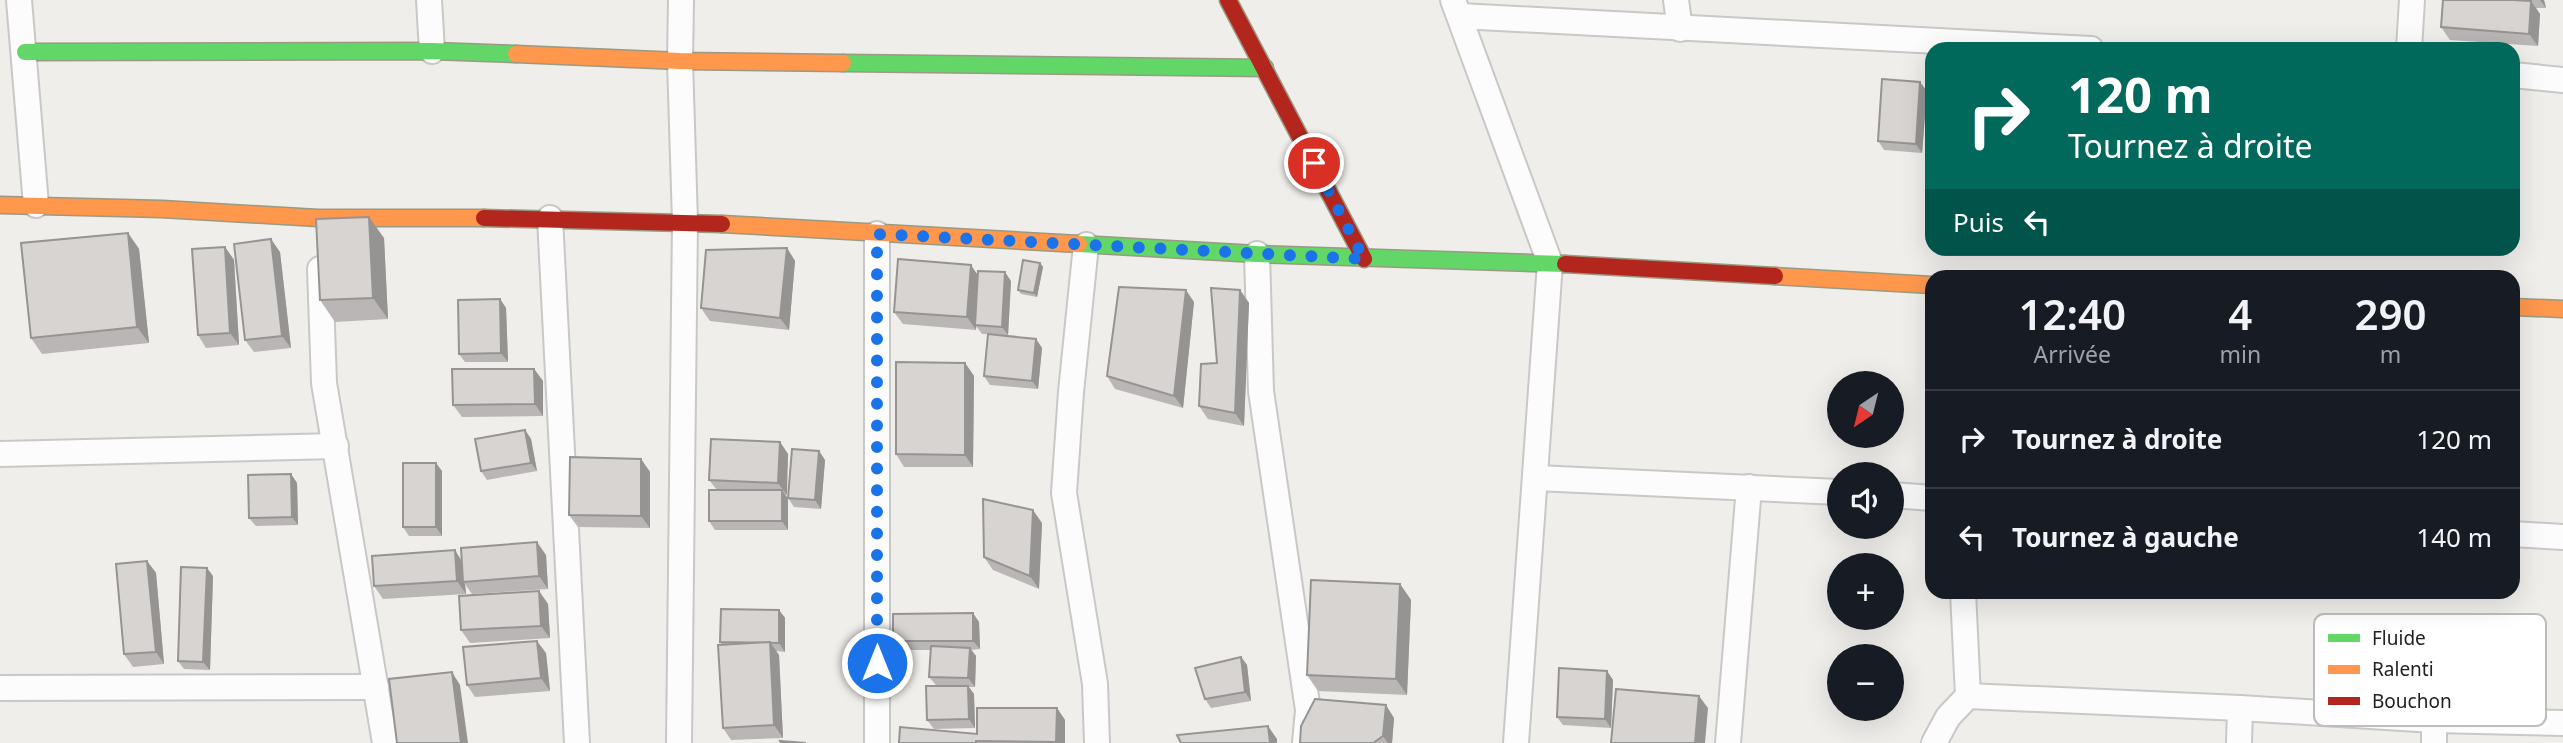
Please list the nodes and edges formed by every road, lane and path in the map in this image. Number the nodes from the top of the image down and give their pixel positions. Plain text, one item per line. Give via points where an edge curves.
1 (19, 0) edge
2 (429, 0) edge
3 (681, 0) edge
4 (1228, 0) edge
5 (1676, 0) edge
6 (2412, 0) edge
7 (1456, 8) edge
8 (1680, 29) junction
9 (1947, 42) edge
10 (2409, 42) edge
11 (25, 51) junction
12 (432, 51) junction
13 (680, 61) junction
14 (1265, 68) junction
15 (2520, 76) edge
16 (2563, 80) edge
17 (0, 205) edge
18 (36, 205) junction
19 (318, 218) junction
20 (550, 218) junction
21 (685, 222) junction
22 (877, 234) junction
23 (1086, 244) junction
24 (1257, 254) junction
25 (1364, 259) junction
26 (1550, 263) junction
27 (1925, 285) edge
28 (2520, 307) edge
29 (2563, 309) edge
30 (336, 446) junction
31 (0, 454) edge
32 (1536, 478) junction
33 (1749, 487) junction
34 (1827, 491) edge
35 (1904, 496) edge
36 (1925, 497) edge
37 (2520, 534) edge
38 (2563, 537) edge
39 (1963, 599) edge
40 (376, 687) junction
41 (0, 688) edge
42 (1968, 696) junction
43 (2240, 708) junction
44 (2314, 717) edge
45 (2392, 726) edge
46 (2515, 726) edge
47 (2434, 731) edge
48 (385, 743) edge
49 (577, 743) edge
50 (679, 743) edge
51 (877, 743) edge
52 (1097, 743) edge
53 (1305, 743) edge
54 (1516, 743) edge
55 (1728, 743) edge
56 (1934, 743) edge
57 (2239, 743) edge

1 - 11 street
2 - 12 street
3 - 13 street
4 - 14 main road
5 - 8 street
6 - 10 street
7 - 8 street
7 - 26 street
8 - 9 street
11 - 12 main road
11 - 18 street
12 - 13 main road
13 - 14 main road
13 - 21 street
14 - 25 main road
15 - 16 street
17 - 18 main road
18 - 19 main road
19 - 20 main road
19 - 30 street via 324,383
20 - 21 main road
20 - 49 street
21 - 22 main road
21 - 50 street
22 - 23 main road
22 - 51 street
23 - 24 main road
23 - 52 street via 1065,493 1095,684
24 - 25 main road
24 - 53 street via 1261,391 1308,710
25 - 26 main road
26 - 27 main road
26 - 32 street
28 - 29 main road
30 - 31 street
30 - 40 street
32 - 33 street
32 - 54 street
33 - 34 street
33 - 55 street
35 - 36 street
37 - 38 street
39 - 42 street
40 - 41 street
40 - 48 street
42 - 43 street
42 - 56 street via 1948,717
43 - 44 street
43 - 57 street
45 - 47 street
46 - 47 street

